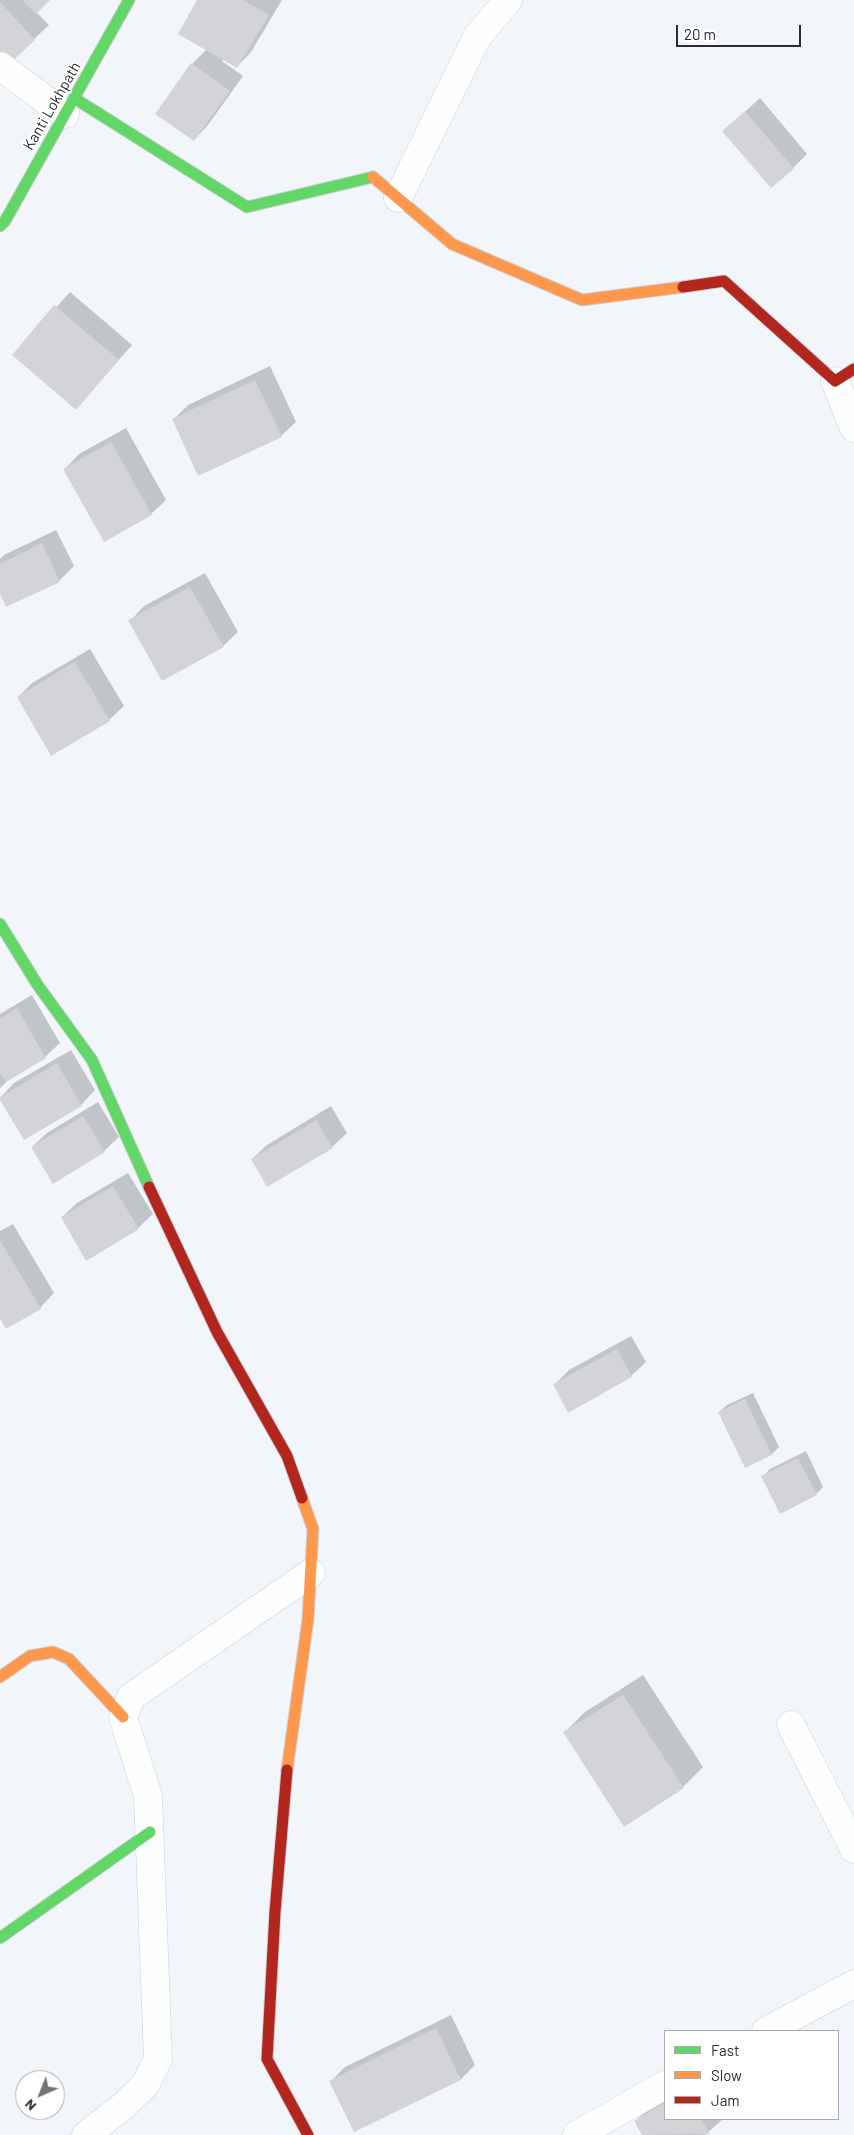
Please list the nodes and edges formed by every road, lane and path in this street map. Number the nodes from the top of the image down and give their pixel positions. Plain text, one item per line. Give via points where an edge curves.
1 (130, 0) edge
2 (508, 0) edge
3 (0, 66) edge
4 (70, 106) junction
5 (398, 198) junction
6 (0, 226) edge
7 (844, 375) edge
8 (854, 428) edge
9 (0, 924) edge
10 (311, 1572) junction
11 (0, 1677) edge
12 (123, 1717) junction
13 (791, 1725) dead end
14 (150, 1832) junction
15 (854, 1849) edge
16 (0, 1938) edge
17 (854, 1984) edge
18 (768, 2030) edge
19 (664, 2087) edge
20 (86, 2135) edge
21 (308, 2135) edge
22 (576, 2135) edge

1 - 4 street, Kanti Lokhpath
2 - 5 street via 477,37
3 - 4 street
4 - 5 street via 247,207 373,177
4 - 6 street, Kanti Lokhpath
5 - 7 street via 452,244 582,300 724,281
7 - 8 street
9 - 10 street via 37,984 92,1060 217,1332 287,1456 313,1529
10 - 12 street via 131,1697
10 - 21 street via 308,1619 288,1749 267,2059
11 - 12 street via 30,1656 53,1652 70,1659
12 - 14 street via 148,1796
13 - 15 street
14 - 16 street
14 - 20 street via 158,2059 146,2085
17 - 18 street
19 - 22 street

